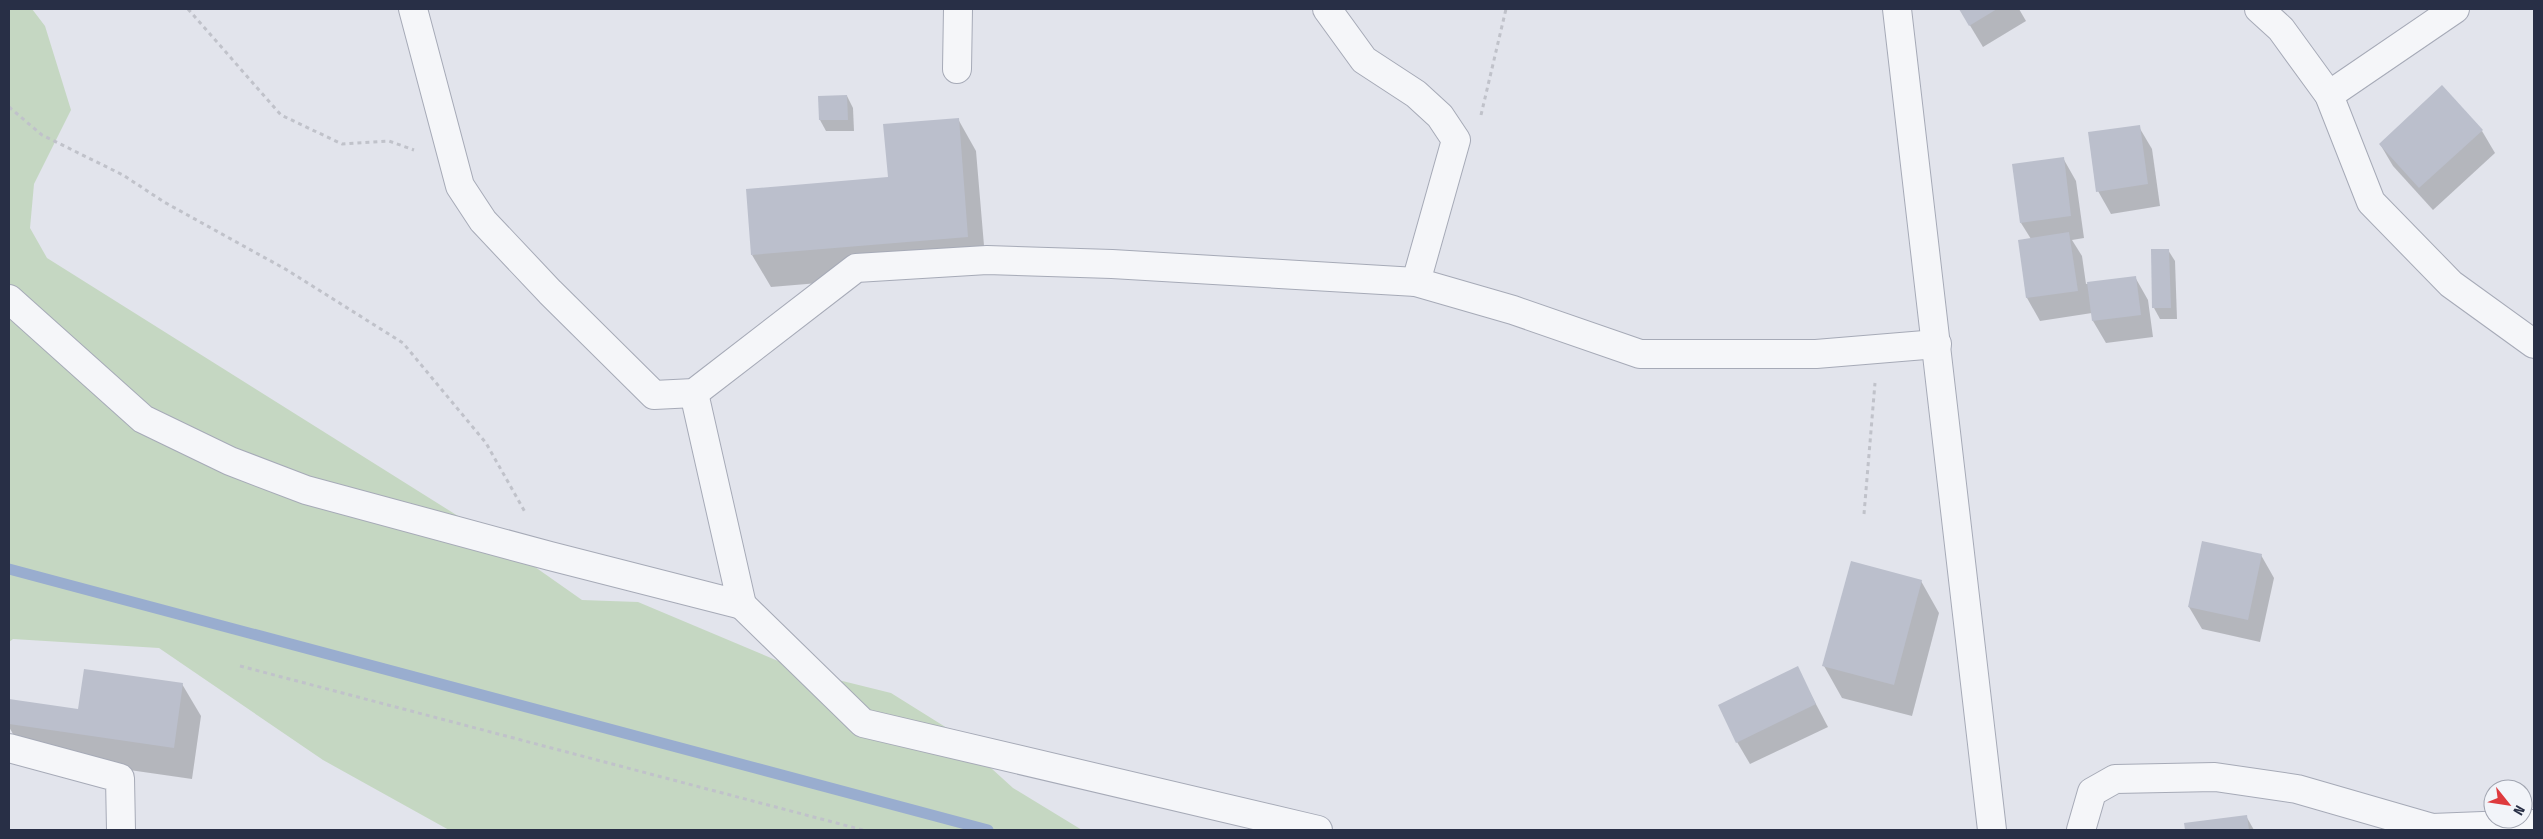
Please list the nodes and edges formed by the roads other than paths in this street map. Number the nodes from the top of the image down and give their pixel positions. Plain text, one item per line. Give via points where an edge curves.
1 (413, 9) edge
2 (958, 9) edge
3 (1327, 9) edge
4 (1897, 9) edge
5 (2259, 9) edge
6 (2455, 9) edge
7 (957, 69) dead end
8 (2329, 95) junction
9 (1416, 282) junction
10 (9, 299) edge
11 (1937, 344) junction
12 (2534, 344) edge
13 (694, 393) junction
14 (742, 605) junction
15 (9, 748) edge
16 (2534, 824) edge
17 (121, 830) edge
18 (1318, 830) edge
19 (1992, 830) edge
20 (2081, 830) edge

1 - 13 street via 460,186 483,220 654,395
2 - 7 street
3 - 9 street via 1364,60 1422,100 1440,116 1456,140
4 - 11 street
5 - 8 street via 2282,29
6 - 8 street
8 - 12 street via 2371,202 2451,284
9 - 11 street via 1513,310 1640,354 1816,354
9 - 13 street via 987,260 856,268
10 - 14 street via 143,418 230,461 306,490
11 - 19 street
13 - 14 street
14 - 18 street via 863,723
15 - 17 street via 120,778
16 - 20 street via 2432,828 2297,789 2215,777 2115,779 2092,792

